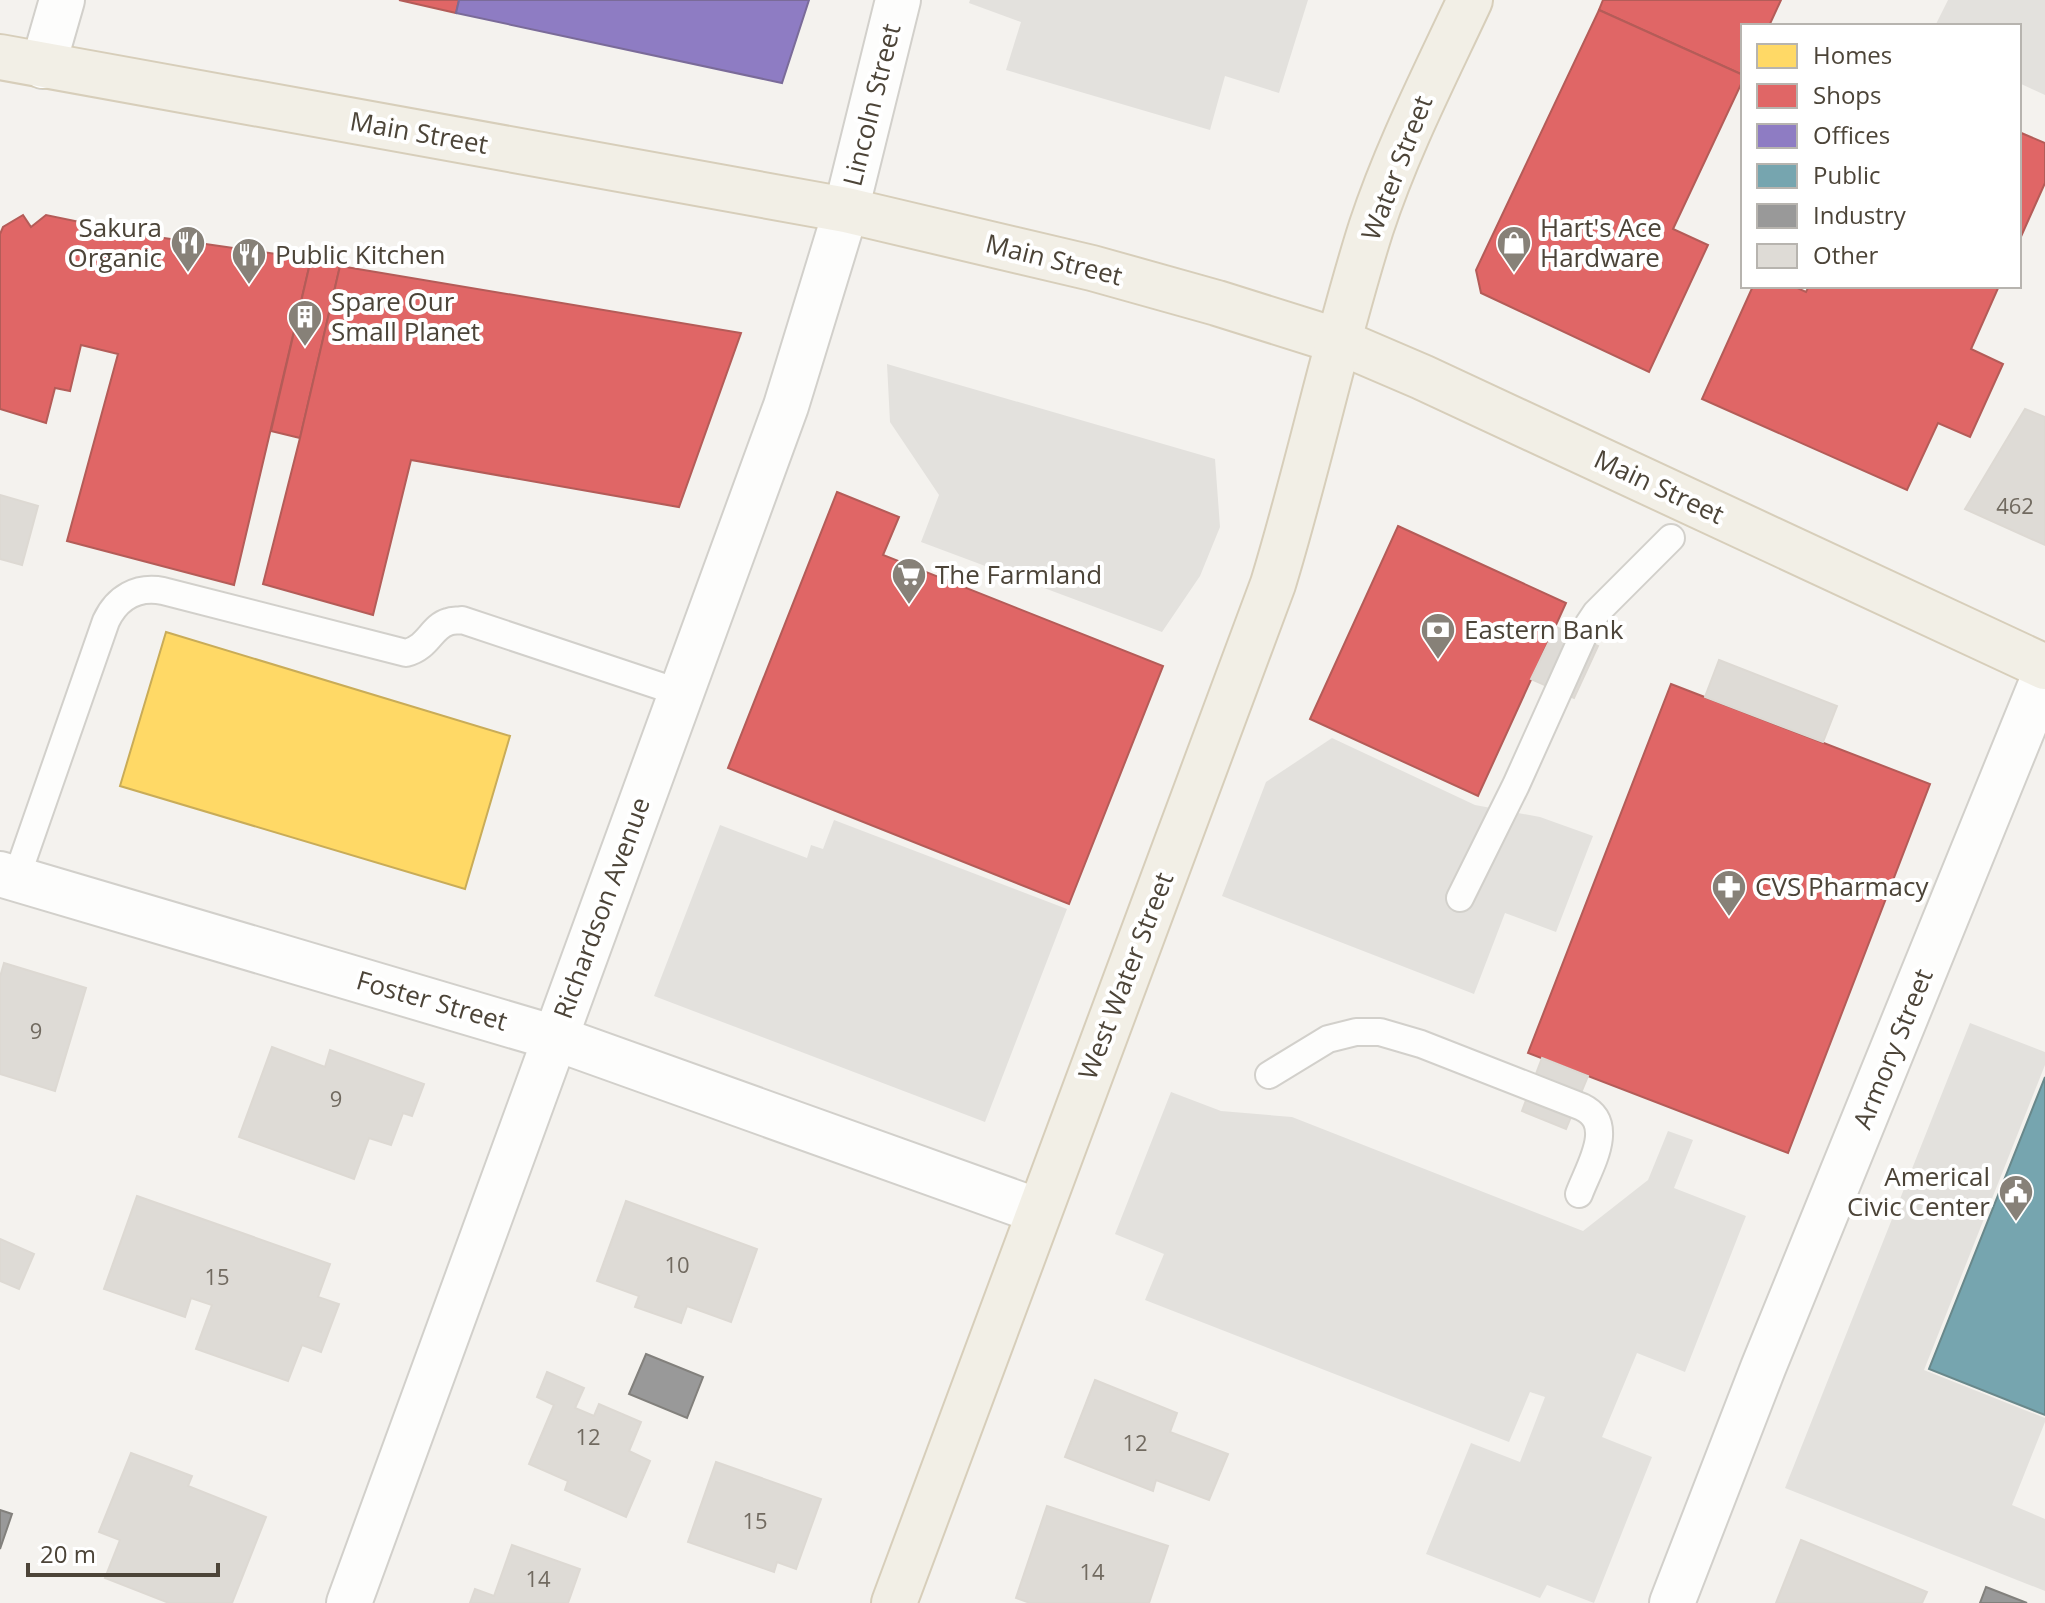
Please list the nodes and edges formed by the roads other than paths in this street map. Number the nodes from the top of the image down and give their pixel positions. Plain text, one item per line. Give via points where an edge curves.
1 (62, 0) edge
2 (898, 0) edge
3 (1470, 0) edge
4 (0, 57) edge
5 (43, 66) junction
6 (846, 210) junction
7 (1338, 341) junction
8 (1671, 538) dead end
9 (2045, 667) edge
10 (2045, 674) edge
11 (681, 693) junction
12 (8, 876) edge
13 (1460, 898) dead end
14 (555, 1038) junction
15 (1269, 1075) dead end
16 (1579, 1194) dead end
17 (1038, 1211) junction
18 (349, 1603) edge
19 (894, 1603) edge
20 (1672, 1603) edge

1 - 5 street
2 - 6 street, Lincoln Street
3 - 7 main road, Water Street via 1387,185
4 - 5 main road, Main Street
5 - 6 main road, Main Street
6 - 7 main road, Main Street via 1092,268
6 - 11 street, Richardson Avenue via 786,406
7 - 9 main road, Main Street
7 - 17 main road, West Water Street via 1273,584
8 - 13 lane via 1588,625
10 - 20 street, Armory Street
11 - 12 lane via 462,620 445,623 421,647 406,653 163,591 137,591 115,606 106,621
11 - 14 street, Richardson Avenue
12 - 14 street, Foster Street
14 - 17 street, Foster Street
14 - 18 street, Richardson Avenue
15 - 16 lane via 1328,1039 1350,1032 1380,1032 1421,1044 1592,1113 1600,1138
17 - 19 main road, West Water Street

